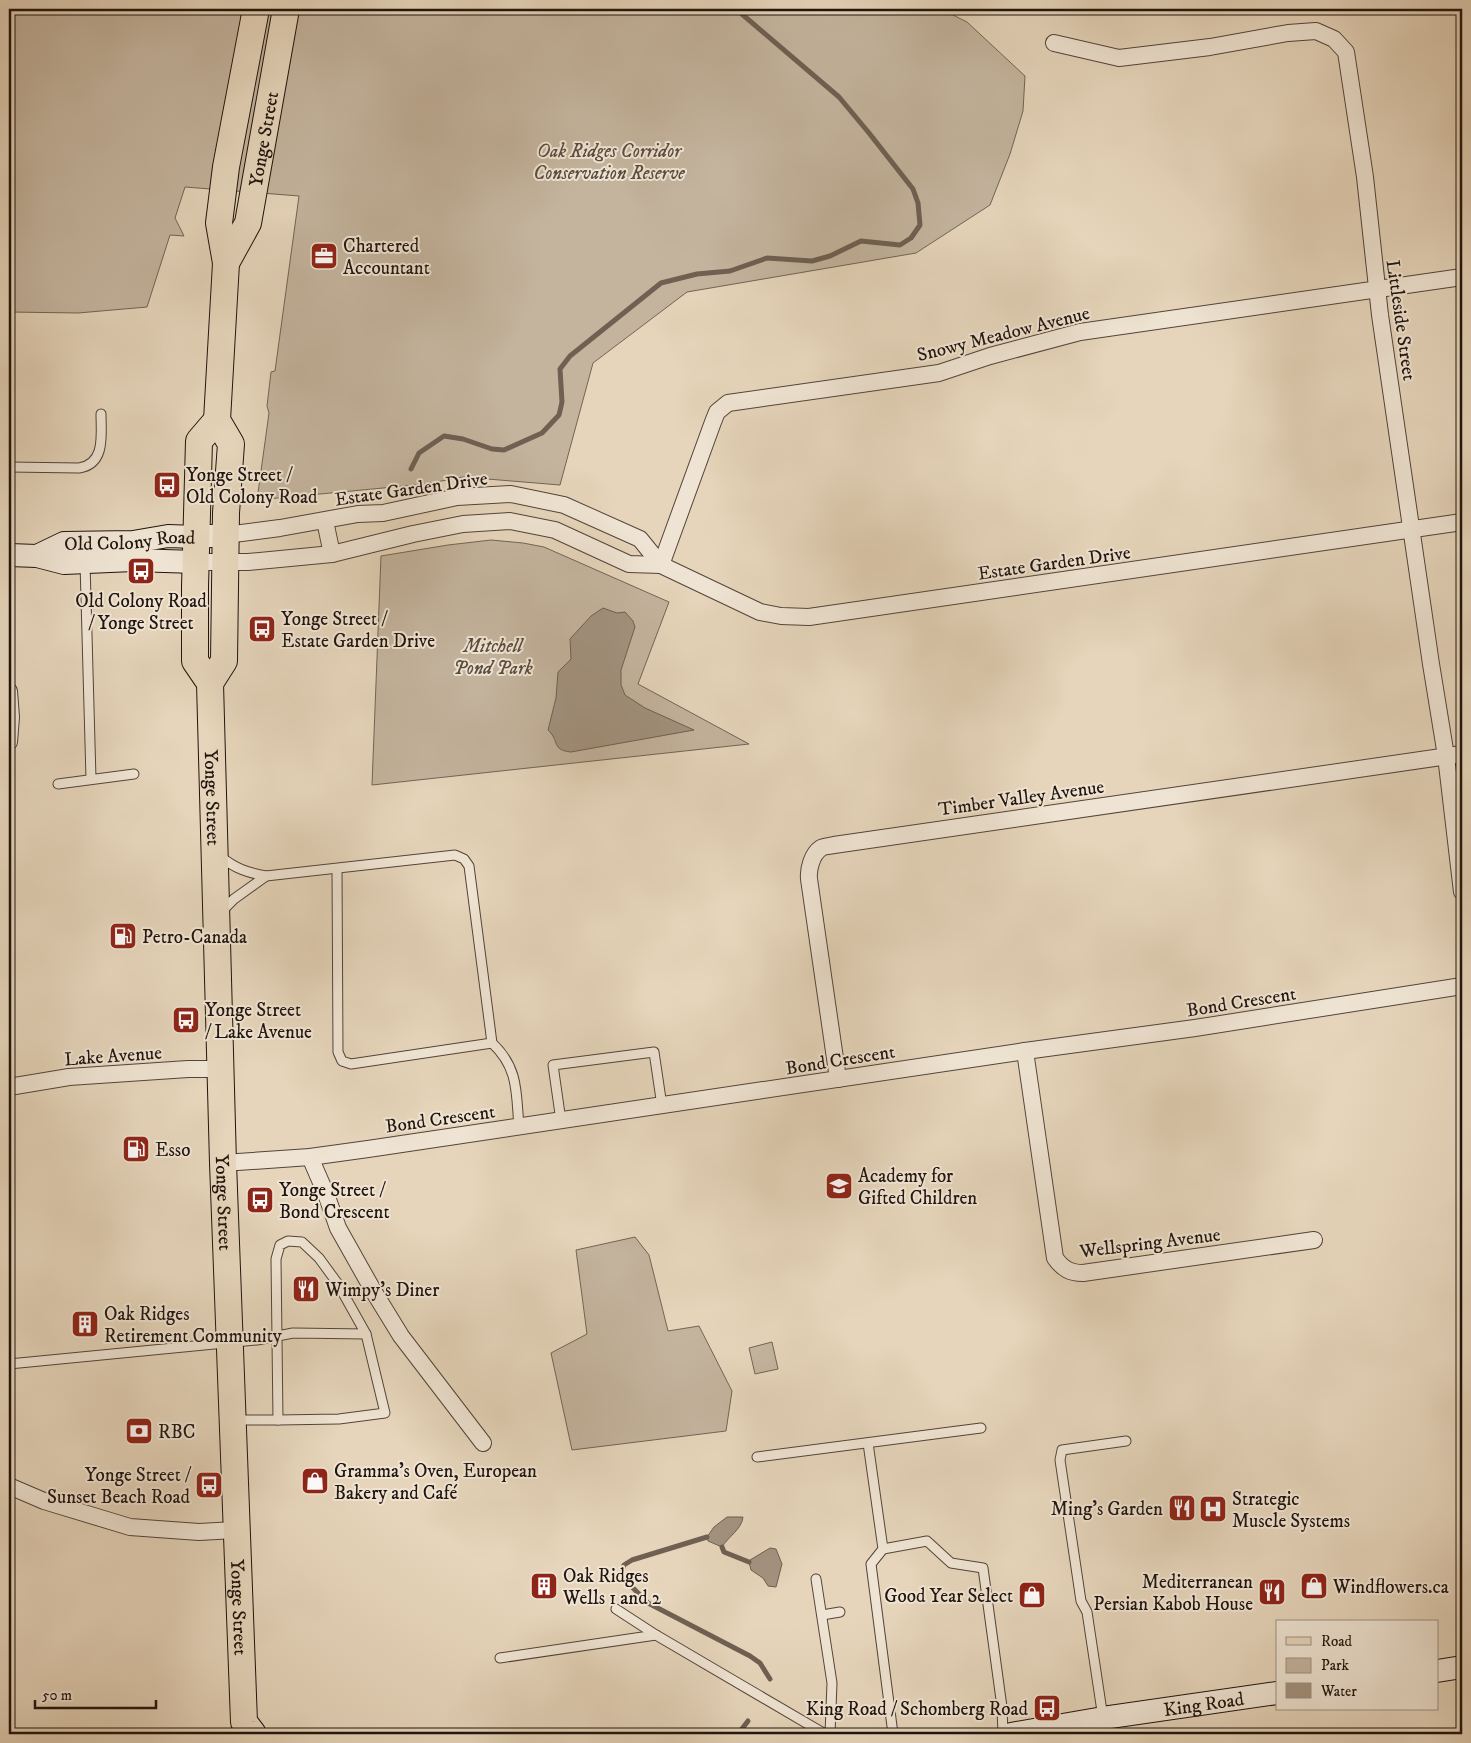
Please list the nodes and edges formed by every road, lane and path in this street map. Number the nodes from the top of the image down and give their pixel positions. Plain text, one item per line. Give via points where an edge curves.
1 (256, 9) edge
2 (286, 9) edge
3 (1054, 43) dead end
4 (226, 263) junction
5 (1462, 277) edge
6 (1377, 289) junction
7 (101, 414) dead end
8 (9, 417) edge
9 (217, 420) junction
10 (9, 428) edge
11 (9, 466) edge
12 (325, 521) junction
13 (1462, 522) edge
14 (1412, 530) junction
15 (226, 535) junction
16 (196, 550) junction
17 (332, 554) junction
18 (9, 555) edge
19 (37, 556) junction
20 (225, 562) junction
21 (85, 563) junction
22 (661, 565) junction
23 (210, 683) junction
24 (9, 691) edge
25 (9, 742) edge
26 (1454, 755) edge
27 (134, 774) dead end
28 (91, 779) junction
29 (58, 784) dead end
30 (215, 852) junction
31 (337, 869) junction
32 (266, 876) junction
33 (1462, 892) edge
34 (217, 916) junction
35 (1462, 986) edge
36 (492, 1043) junction
37 (1025, 1051) junction
38 (221, 1069) junction
39 (838, 1079) junction
40 (9, 1086) edge
41 (662, 1106) junction
42 (561, 1121) junction
43 (519, 1127) junction
44 (310, 1157) junction
45 (223, 1163) junction
46 (1314, 1240) dead end
47 (366, 1334) junction
48 (276, 1337) junction
49 (229, 1342) junction
50 (9, 1364) edge
51 (232, 1420) junction
52 (278, 1420) junction
53 (981, 1428) dead end
54 (1126, 1441) dead end
55 (483, 1443) dead end
56 (868, 1443) junction
57 (756, 1457) dead end
58 (9, 1486) edge
59 (236, 1530) junction
60 (883, 1549) junction
61 (816, 1579) dead end
62 (616, 1609) dead end
63 (840, 1612) dead end
64 (822, 1615) junction
65 (656, 1635) junction
66 (500, 1658) dead end
67 (1462, 1668) edge
68 (1438, 1671) edge
69 (1276, 1693) edge
70 (1103, 1718) junction
71 (242, 1730) edge
72 (825, 1734) edge
73 (830, 1734) edge
74 (894, 1734) edge
75 (1003, 1734) edge
76 (1011, 1734) edge

1 - 4 main road, Yonge Street via 226,167 219,223
2 - 4 main road, Yonge Street via 248,223
3 - 6 street, Littleside Street via 1119,58 1288,33 1316,31 1334,39 1346,52 1365,177
4 - 9 main road, Yonge Street
5 - 6 street, Snowy Meadow Avenue
6 - 14 street, Littleside Street
6 - 22 street, Snowy Meadow Avenue via 1080,332 939,373 728,403 713,422
7 - 11 lane via 100,452 89,466
8 - 10 lane
9 - 15 main road via 231,444
9 - 16 main road via 199,441
12 - 15 street, Estate Garden Drive
12 - 17 street, Estate Garden Drive
12 - 22 street, Estate Garden Drive via 383,513 457,497 512,494 564,505 640,539
13 - 14 street, Estate Garden Drive
14 - 22 street, Estate Garden Drive via 810,617 760,612
14 - 26 street, Littleside Street
15 - 16 street, Old Colony Road
15 - 20 main road
16 - 19 street, Old Colony Road via 168,536 133,542 64,543
16 - 20 street, Estate Garden Drive
16 - 21 street, Old Colony Road via 134,560
16 - 23 main road via 195,661
17 - 20 street, Estate Garden Drive
17 - 22 street, Estate Garden Drive via 463,524 510,521 555,530 629,564
18 - 19 street, Old Colony Road
19 - 21 street, Old Colony Road via 64,563
20 - 23 main road via 224,661
21 - 28 lane
23 - 30 main road, Yonge Street
24 - 25 street
26 - 33 street, Littleside Street
26 - 39 street, Timber Valley Avenue via 821,848 810,866 809,879
27 - 28 lane
28 - 29 lane
30 - 32 lane via 248,873
30 - 34 main road, Yonge Street
31 - 32 lane
31 - 36 lane via 455,855 464,859 468,866
31 - 36 lane via 338,1052 342,1061 352,1064
32 - 34 lane via 234,898
34 - 38 main road, Yonge Street
35 - 37 street, Bond Crescent
36 - 43 lane via 512,1069
37 - 39 street, Bond Crescent
37 - 46 street, Wellspring Avenue via 1055,1258 1066,1270 1083,1273
38 - 40 street, Lake Avenue via 70,1077
38 - 45 main road, Yonge Street
39 - 41 street, Bond Crescent
41 - 42 street, Bond Crescent
41 - 42 lane via 654,1052 553,1065
42 - 43 street, Bond Crescent
43 - 44 street, Bond Crescent
44 - 45 street, Bond Crescent
44 - 55 street via 338,1228 374,1292 401,1336
45 - 49 main road, Yonge Street
47 - 48 lane via 293,1333
47 - 48 lane via 338,1284 318,1258 302,1242 288,1241 280,1245 276,1259
47 - 52 lane via 385,1413 339,1419
48 - 49 lane
48 - 52 lane
49 - 50 lane
49 - 51 main road, Yonge Street
51 - 52 lane
51 - 59 main road, Yonge Street
53 - 56 lane
54 - 70 lane via 1062,1450 1060,1460
56 - 57 lane
56 - 60 lane
58 - 59 street via 44,1501 130,1526 199,1532
59 - 71 main road, Yonge Street
60 - 74 lane via 871,1564
60 - 75 lane via 927,1541 951,1563 983,1568
61 - 64 lane
62 - 65 lane
63 - 64 lane
64 - 73 lane via 832,1683
65 - 66 lane
65 - 72 lane
67 - 68 street
69 - 70 street, King Road
70 - 76 street, King Road

